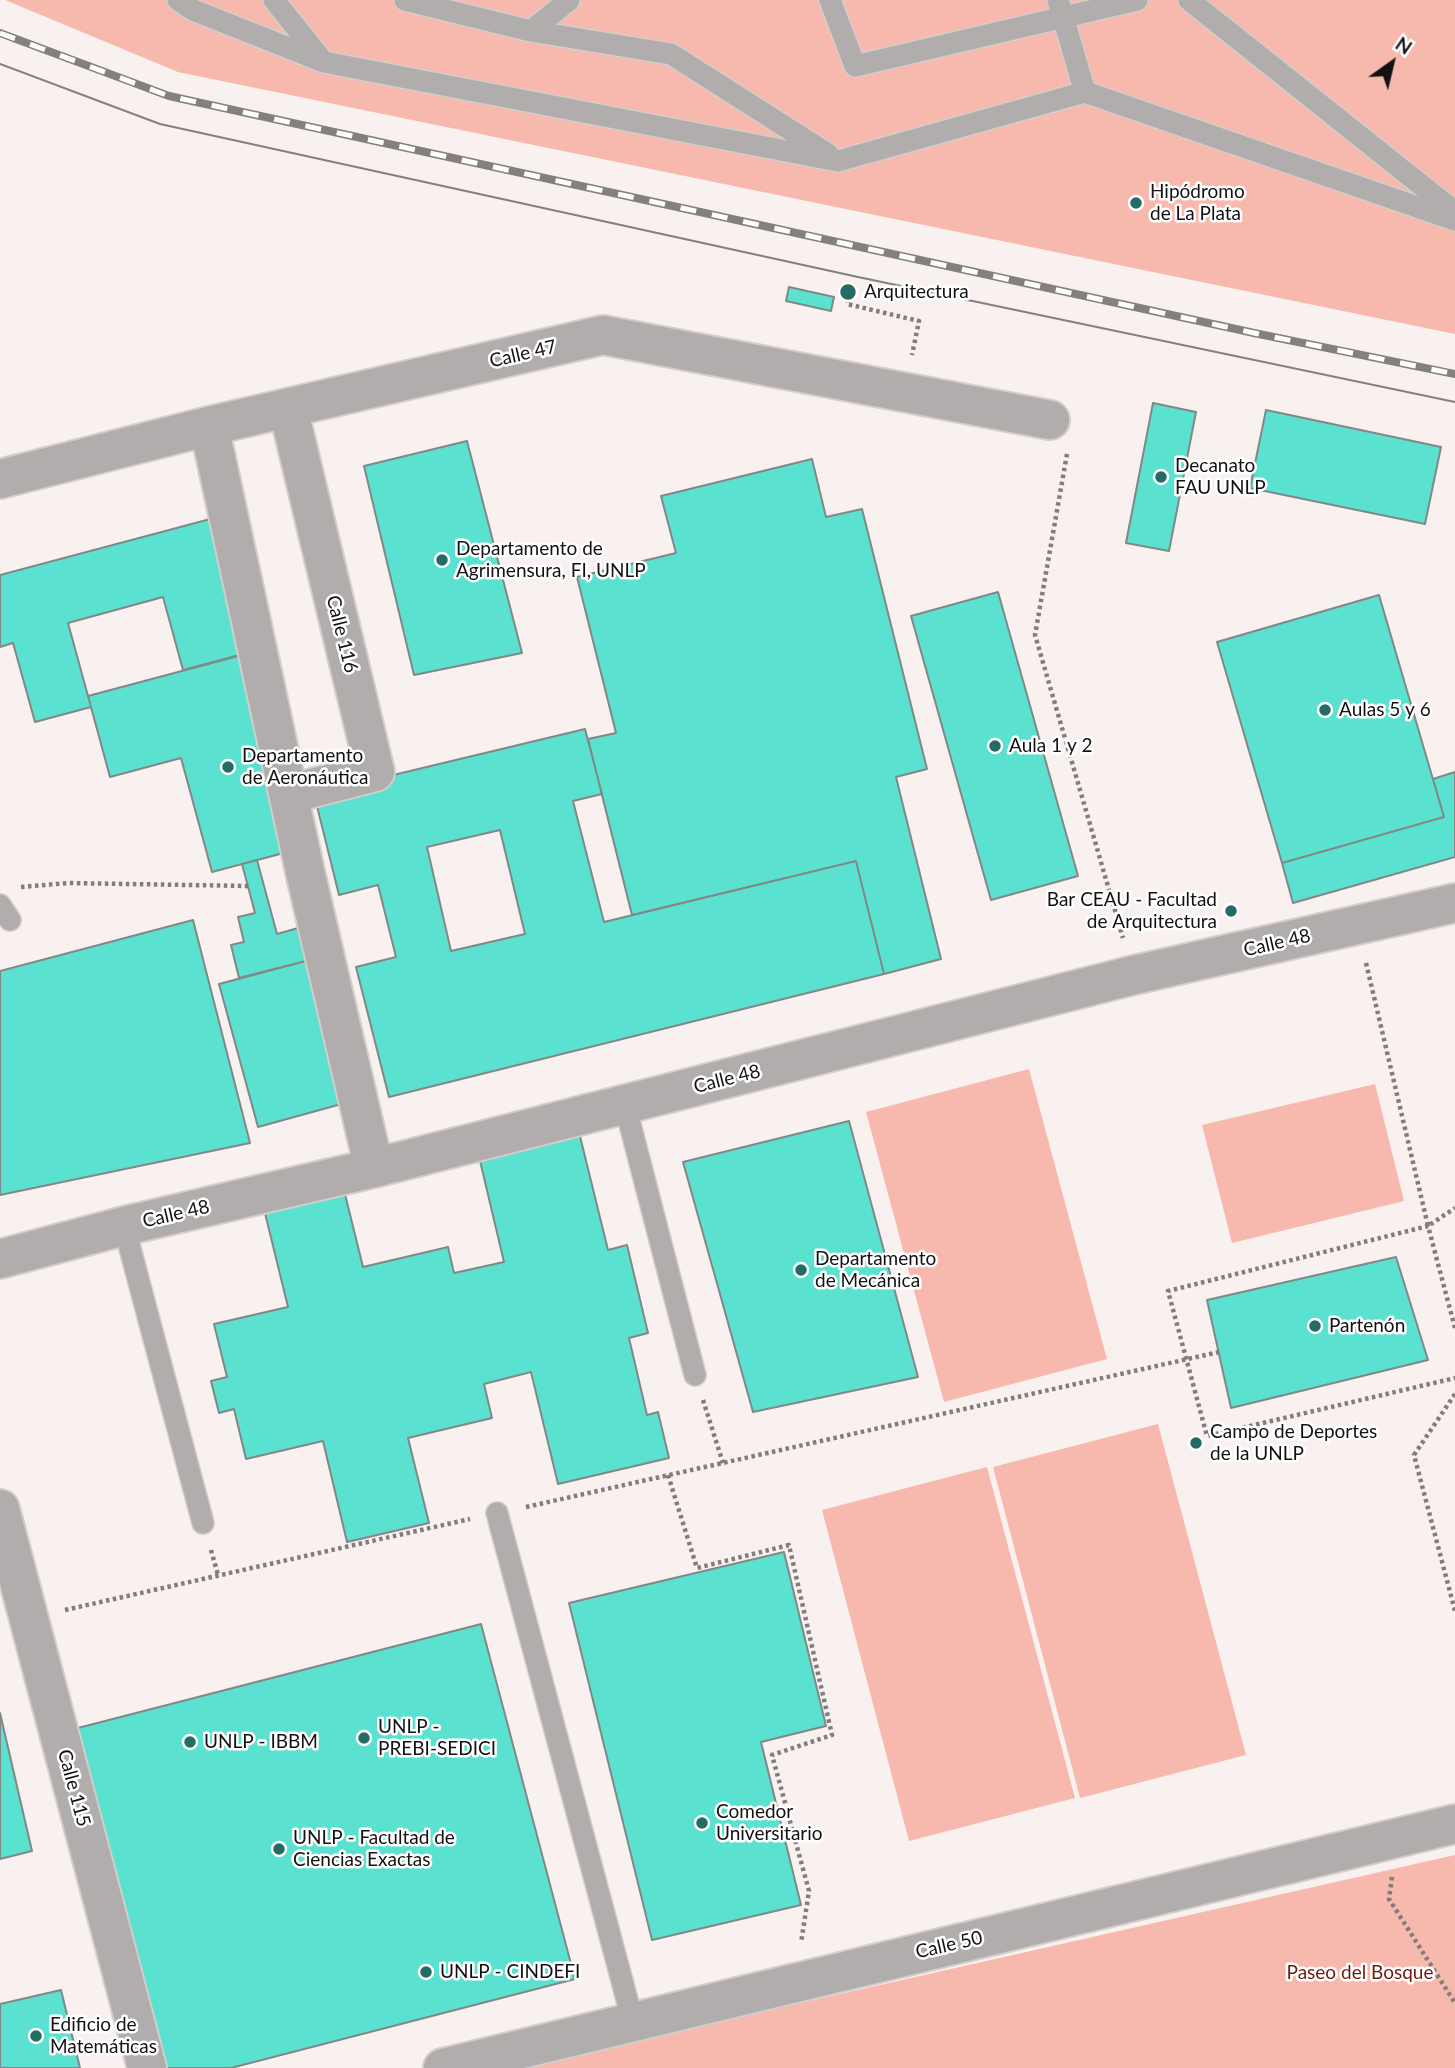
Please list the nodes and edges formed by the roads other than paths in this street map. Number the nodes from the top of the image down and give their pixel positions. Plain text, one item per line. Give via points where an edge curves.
1 (274, 0) edge
2 (405, 0) edge
3 (569, 0) edge
4 (830, 0) edge
5 (1137, 0) edge
6 (1189, 0) edge
7 (187, 3) edge
8 (1060, 8) edge
9 (531, 31) junction
10 (324, 62) junction
11 (1085, 92) junction
12 (838, 161) junction
13 (1455, 212) edge
14 (1455, 220) edge
15 (288, 408) junction
16 (209, 426) junction
17 (1058, 436) road end
18 (0, 479) edge
19 (289, 794) junction
20 (1455, 903) edge
21 (625, 1105) junction
22 (374, 1168) junction
23 (124, 1226) junction
24 (0, 1259) edge
25 (695, 1375) road end
26 (0, 1509) edge
27 (497, 1513) road end
28 (203, 1523) dead end
29 (1455, 1824) edge
30 (633, 2022) junction
31 (147, 2068) edge
32 (443, 2068) edge

1 - 10 lane
2 - 9 lane
3 - 9 lane
4 - 8 lane via 855,66
5 - 8 lane
6 - 13 lane
7 - 10 lane
8 - 11 lane
9 - 12 lane via 671,54
10 - 12 lane
11 - 12 lane
11 - 14 lane
15 - 16 street, Calle 47
15 - 17 street, Calle 47 via 603,335 905,392
15 - 19 street, Calle 116 via 376,772
16 - 18 street, Calle 47
16 - 19 street
19 - 22 street
20 - 21 street, Calle 48 via 1134,975
21 - 22 street, Calle 48
21 - 25 lane
22 - 23 street, Calle 48
23 - 24 street, Calle 48
23 - 28 lane
26 - 31 street, Calle 115
27 - 30 lane
29 - 30 street, Calle 50
30 - 32 street, Calle 50

